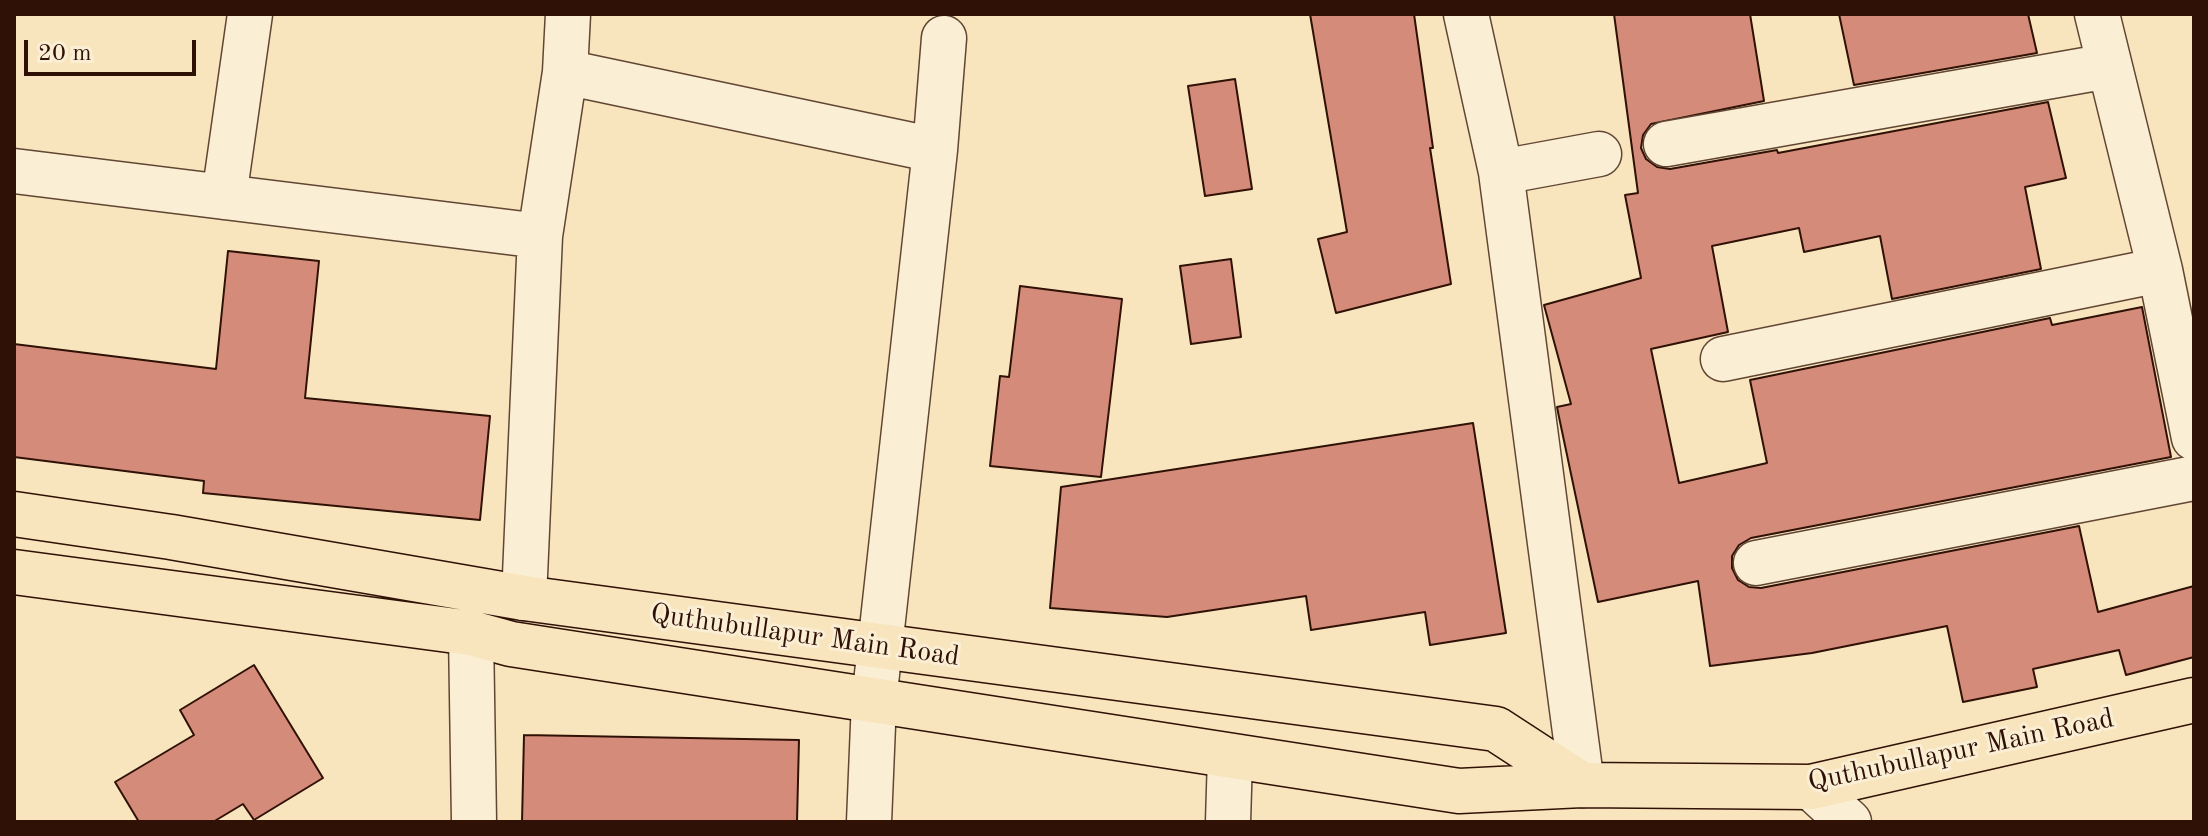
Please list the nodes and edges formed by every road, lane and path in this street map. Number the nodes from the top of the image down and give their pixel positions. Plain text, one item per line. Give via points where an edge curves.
1 (250, 14) edge
2 (568, 14) edge
3 (1466, 14) edge
4 (2097, 14) edge
5 (944, 38) dead end
6 (2108, 66) junction
7 (565, 72) junction
8 (1666, 144) dead end
9 (935, 150) junction
10 (1599, 154) dead end
11 (14, 171) edge
12 (1501, 172) junction
13 (224, 197) junction
14 (540, 236) junction
15 (2160, 270) junction
16 (1723, 359) dead end
17 (2194, 438) edge
18 (2194, 478) edge
19 (14, 514) edge
20 (1756, 563) dead end
21 (14, 572) edge
22 (524, 598) junction
23 (471, 633) junction
24 (880, 646) junction
25 (2194, 700) edge
26 (874, 701) junction
27 (1230, 757) junction
28 (1582, 785) junction
29 (1811, 787) junction
30 (474, 822) edge
31 (869, 822) edge
32 (1228, 822) edge
33 (1849, 822) edge

1 - 13 street
2 - 7 street
3 - 12 street
4 - 6 street
5 - 9 street
6 - 8 street
6 - 15 street
7 - 9 street
7 - 14 street
9 - 24 street
10 - 12 street
11 - 13 street
12 - 28 street
13 - 14 street
14 - 22 street
15 - 16 street
15 - 17 street
18 - 20 street
19 - 22 main road, Quthubullapur Main Road
21 - 23 main road, Quthubullapur Main Road
22 - 24 main road, Quthubullapur Main Road
23 - 26 main road, Quthubullapur Main Road via 511,644
23 - 30 street
24 - 26 street
24 - 28 main road, Quthubullapur Main Road via 1496,729
25 - 29 main road, Quthubullapur Main Road
26 - 27 main road, Quthubullapur Main Road
26 - 31 street
27 - 28 main road, Quthubullapur Main Road via 1459,791
27 - 32 street
28 - 29 main road, Quthubullapur Main Road
29 - 33 street

